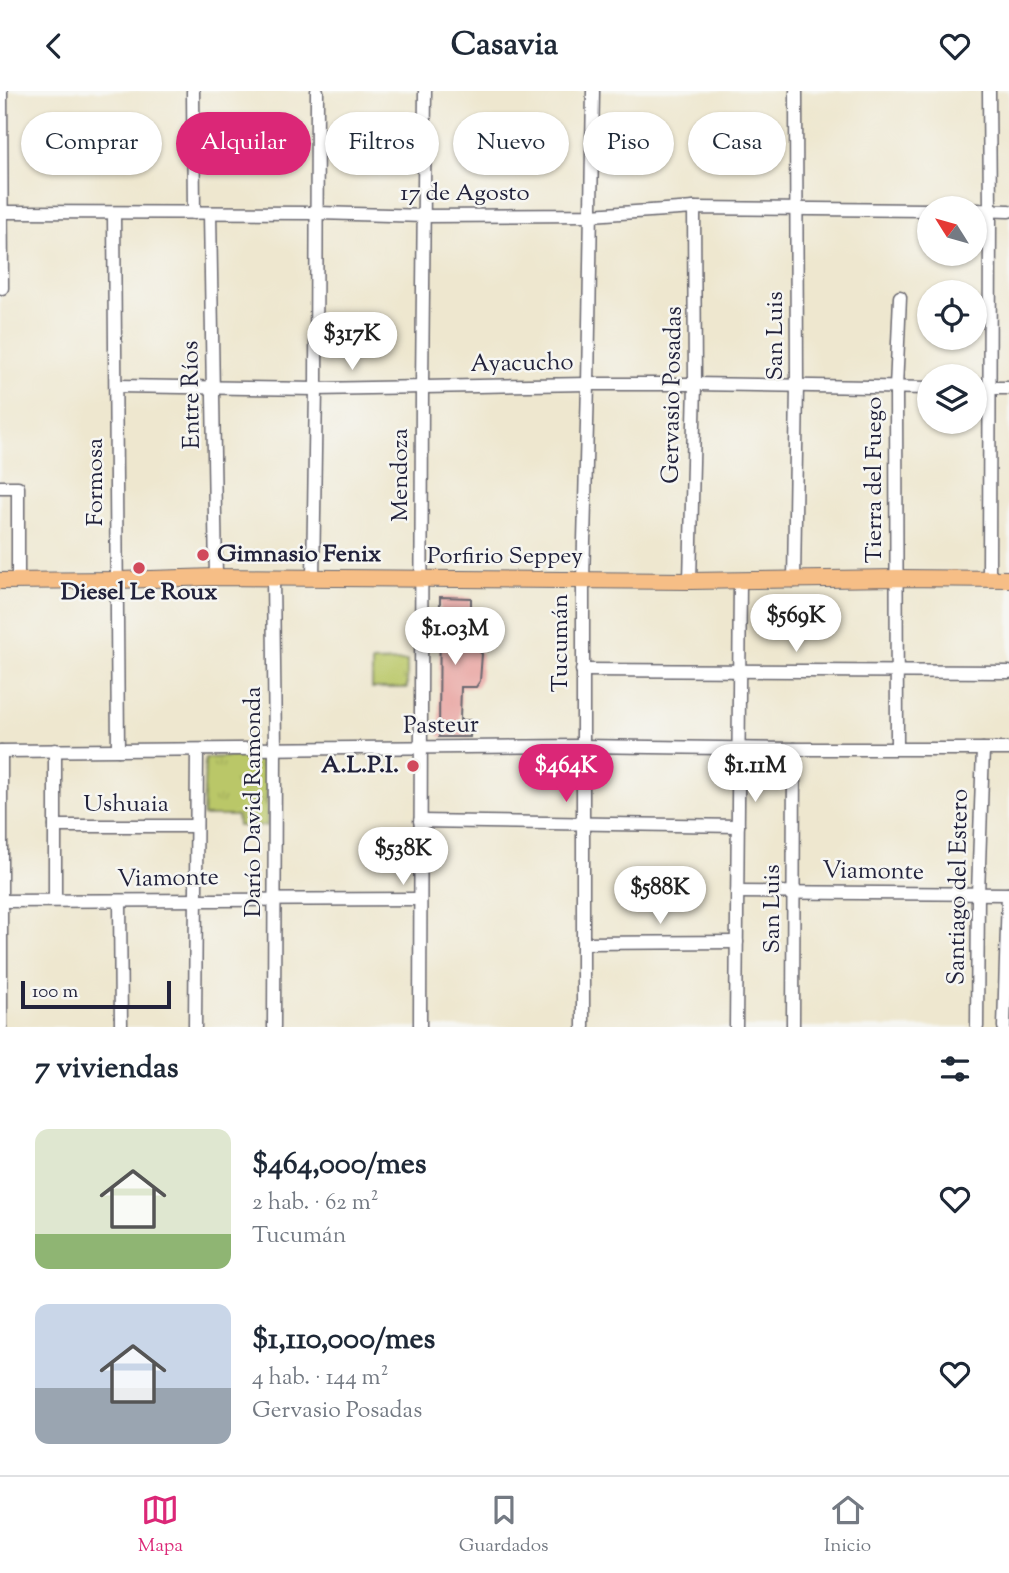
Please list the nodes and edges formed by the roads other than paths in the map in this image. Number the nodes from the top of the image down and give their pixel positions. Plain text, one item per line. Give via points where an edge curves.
1 (1, 91) edge
2 (193, 91) edge
3 (317, 91) edge
4 (425, 91) edge
5 (593, 91) edge
6 (796, 91) edge
7 (989, 91) edge
8 (694, 208) junction
9 (797, 208) junction
10 (917, 210) edge
11 (987, 211) edge
12 (990, 211) junction
13 (1009, 211) edge
14 (1, 212) edge
15 (114, 213) junction
16 (194, 213) junction
17 (210, 213) junction
18 (318, 213) junction
19 (591, 215) junction
20 (425, 216) junction
21 (2, 288) dead end
22 (900, 297) dead end
23 (588, 384) junction
24 (695, 384) junction
25 (797, 385) junction
26 (116, 386) junction
27 (422, 387) junction
28 (213, 388) junction
29 (896, 388) junction
30 (917, 388) edge
31 (990, 388) junction
32 (1009, 388) edge
33 (316, 389) junction
34 (0, 487) edge
35 (216, 577) junction
36 (273, 577) junction
37 (313, 577) junction
38 (897, 578) junction
39 (989, 579) junction
40 (1009, 579) edge
41 (117, 580) junction
42 (422, 580) junction
43 (794, 580) junction
44 (0, 581) edge
45 (19, 581) junction
46 (583, 581) junction
47 (740, 581) junction
48 (690, 582) junction
49 (582, 670) junction
50 (739, 670) junction
51 (898, 671) junction
52 (1009, 672) edge
53 (582, 746) junction
54 (420, 747) junction
55 (738, 748) junction
56 (897, 748) junction
57 (983, 748) junction
58 (275, 749) junction
59 (794, 749) junction
60 (1009, 749) edge
61 (55, 750) junction
62 (118, 750) junction
63 (197, 750) junction
64 (0, 751) edge
65 (420, 821) junction
66 (583, 824) junction
67 (55, 826) junction
68 (196, 826) junction
69 (738, 826) junction
70 (737, 892) junction
71 (794, 892) junction
72 (978, 894) junction
73 (1008, 894) edge
74 (419, 898) junction
75 (275, 899) junction
76 (55, 900) junction
77 (1, 901) edge
78 (120, 901) junction
79 (196, 901) junction
80 (737, 941) junction
81 (583, 943) junction
82 (1, 1027) edge
83 (121, 1027) edge
84 (195, 1027) edge
85 (274, 1027) edge
86 (420, 1027) edge
87 (583, 1027) edge
88 (736, 1027) edge
89 (793, 1027) edge
90 (977, 1027) edge
91 (1004, 1027) edge

1 - 14 street
2 - 16 street
3 - 18 street
4 - 20 street, Mendoza
5 - 19 street, Tucumán
6 - 9 street, San Luis
7 - 12 street
8 - 9 street, 17 de Agosto
8 - 19 street, 17 de Agosto
8 - 24 street, Gervasio Posadas
9 - 10 street, 17 de Agosto
9 - 25 street, San Luis
11 - 12 street
12 - 13 street
12 - 31 street
14 - 15 street, 17 de Agosto
14 - 21 street
15 - 16 street, 17 de Agosto
15 - 26 street, Formosa
16 - 17 street, 17 de Agosto
17 - 18 street, 17 de Agosto
17 - 28 street, Entre Ríos
18 - 20 street, 17 de Agosto
18 - 33 street
19 - 20 street, 17 de Agosto
19 - 23 street, Tucumán
20 - 27 street, Mendoza
22 - 29 street, Tierra del Fuego
23 - 24 street, Ayacucho
23 - 27 street, Ayacucho
23 - 46 street, Tucumán
24 - 25 street, Ayacucho
24 - 48 street, Gervasio Posadas
25 - 29 street, Ayacucho
25 - 43 street, San Luis
26 - 28 street, Ayacucho
26 - 41 street, Formosa
27 - 33 street, Ayacucho
27 - 42 street, Mendoza
28 - 33 street, Ayacucho
28 - 35 street, Entre Ríos
29 - 30 street, Ayacucho
29 - 38 street, Tierra del Fuego
31 - 32 street
31 - 39 street
33 - 37 street
34 - 45 street via 18,487
35 - 36 main road, Porfirio Seppey
35 - 41 main road, Porfirio Seppey
36 - 37 main road, Porfirio Seppey
36 - 58 street, Darío David Ramonda
37 - 42 main road, Porfirio Seppey
38 - 39 main road, Porfirio Seppey
38 - 43 main road, Porfirio Seppey
38 - 51 street, Tierra del Fuego
39 - 40 main road, Porfirio Seppey
41 - 45 main road, Porfirio Seppey
41 - 62 street, Formosa
42 - 46 main road, Porfirio Seppey
42 - 54 street, Mendoza
43 - 47 main road, Porfirio Seppey
44 - 45 main road, Porfirio Seppey
46 - 48 main road, Porfirio Seppey
46 - 49 street, Tucumán
47 - 48 main road, Porfirio Seppey
47 - 50 street
49 - 50 street
49 - 53 street, Tucumán
50 - 51 street
50 - 55 street
51 - 52 street
51 - 56 street, Tierra del Fuego
53 - 54 street, Pasteur
53 - 55 street, Pasteur
53 - 66 street, Tucumán
54 - 58 street, Pasteur
54 - 65 street, Mendoza
55 - 59 street, Pasteur
55 - 69 street
56 - 57 street, Pasteur
56 - 59 street, Pasteur
57 - 60 street, Pasteur
57 - 72 street, Santiago del Estero
58 - 63 street, Pasteur
58 - 75 street, Darío David Ramonda
59 - 71 street, San Luis
61 - 62 street, Pasteur
61 - 64 street, Pasteur
61 - 67 street
62 - 63 street, Pasteur
63 - 68 street
64 - 77 street
65 - 66 street
65 - 74 street, Mendoza
66 - 69 street
66 - 81 street, Tucumán
67 - 68 street, Ushuaia
67 - 76 street
68 - 79 street
69 - 70 street
70 - 71 street, Viamonte
70 - 80 street
71 - 72 street, Viamonte
71 - 89 street, San Luis
72 - 73 street, Viamonte
72 - 90 street, Santiago del Estero
73 - 91 street
74 - 75 street, Viamonte
74 - 86 street, Mendoza
75 - 79 street, Viamonte
75 - 85 street, Darío David Ramonda
76 - 77 street, Viamonte
76 - 78 street, Viamonte
77 - 82 street
78 - 79 street, Viamonte
78 - 83 street
79 - 84 street
80 - 81 street
80 - 88 street
81 - 87 street, Tucumán

